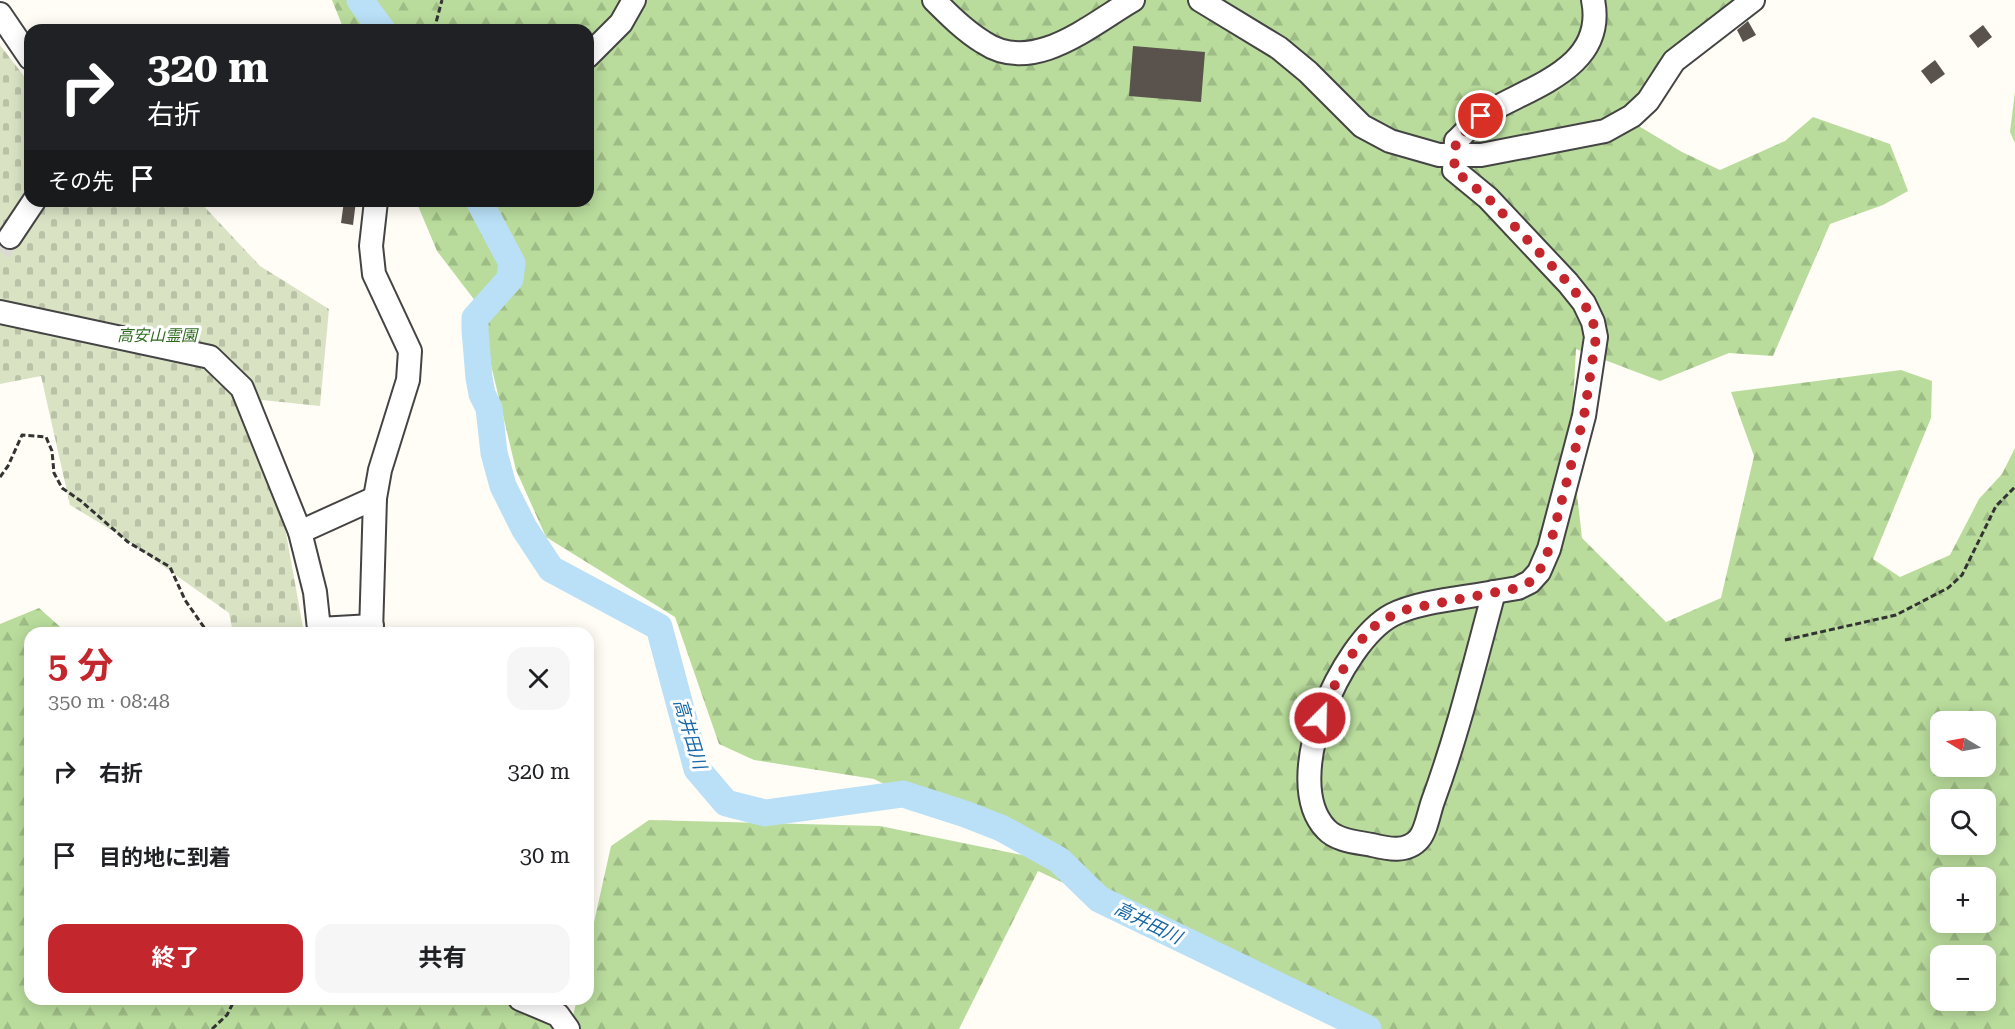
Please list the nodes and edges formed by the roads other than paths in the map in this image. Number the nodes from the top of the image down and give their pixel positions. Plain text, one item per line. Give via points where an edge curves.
1 (634, 0) edge
2 (934, 0) edge
3 (1132, 0) edge
4 (1200, 0) edge
5 (1593, 0) edge
6 (1753, 0) edge
7 (0, 14) edge
8 (24, 48) edge
9 (594, 50) edge
10 (1455, 155) junction
11 (30, 207) edge
12 (375, 207) edge
13 (10, 237) tunnel mouth
14 (0, 312) edge
15 (375, 498) junction
16 (300, 532) junction
17 (1494, 592) junction
18 (319, 627) edge
19 (371, 627) edge
20 (534, 1005) edge
21 (568, 1029) edge

1 - 9 street via 621,23
2 - 3 street via 984,44 1009,53 1033,54 1054,46
4 - 10 street via 1279,48 1362,126 1390,141 1439,155
5 - 10 street via 1591,32 1584,52 1569,69 1481,116 1456,141
6 - 10 street via 1674,61 1648,101 1632,116 1605,131 1481,155
7 - 8 street
10 - 17 street via 1454,170 1488,198 1584,303 1596,337 1584,416 1549,549 1530,582
11 - 13 street
12 - 15 street via 371,246 374,274 410,351 408,380
14 - 16 street via 210,357 242,388
15 - 16 street
15 - 19 street
16 - 18 street via 315,592
17 - 17 street via 1443,773 1420,838 1408,848 1389,849 1337,837 1328,831 1312,802 1308,769 1326,700 1367,633 1408,609
20 - 21 street via 558,1015

